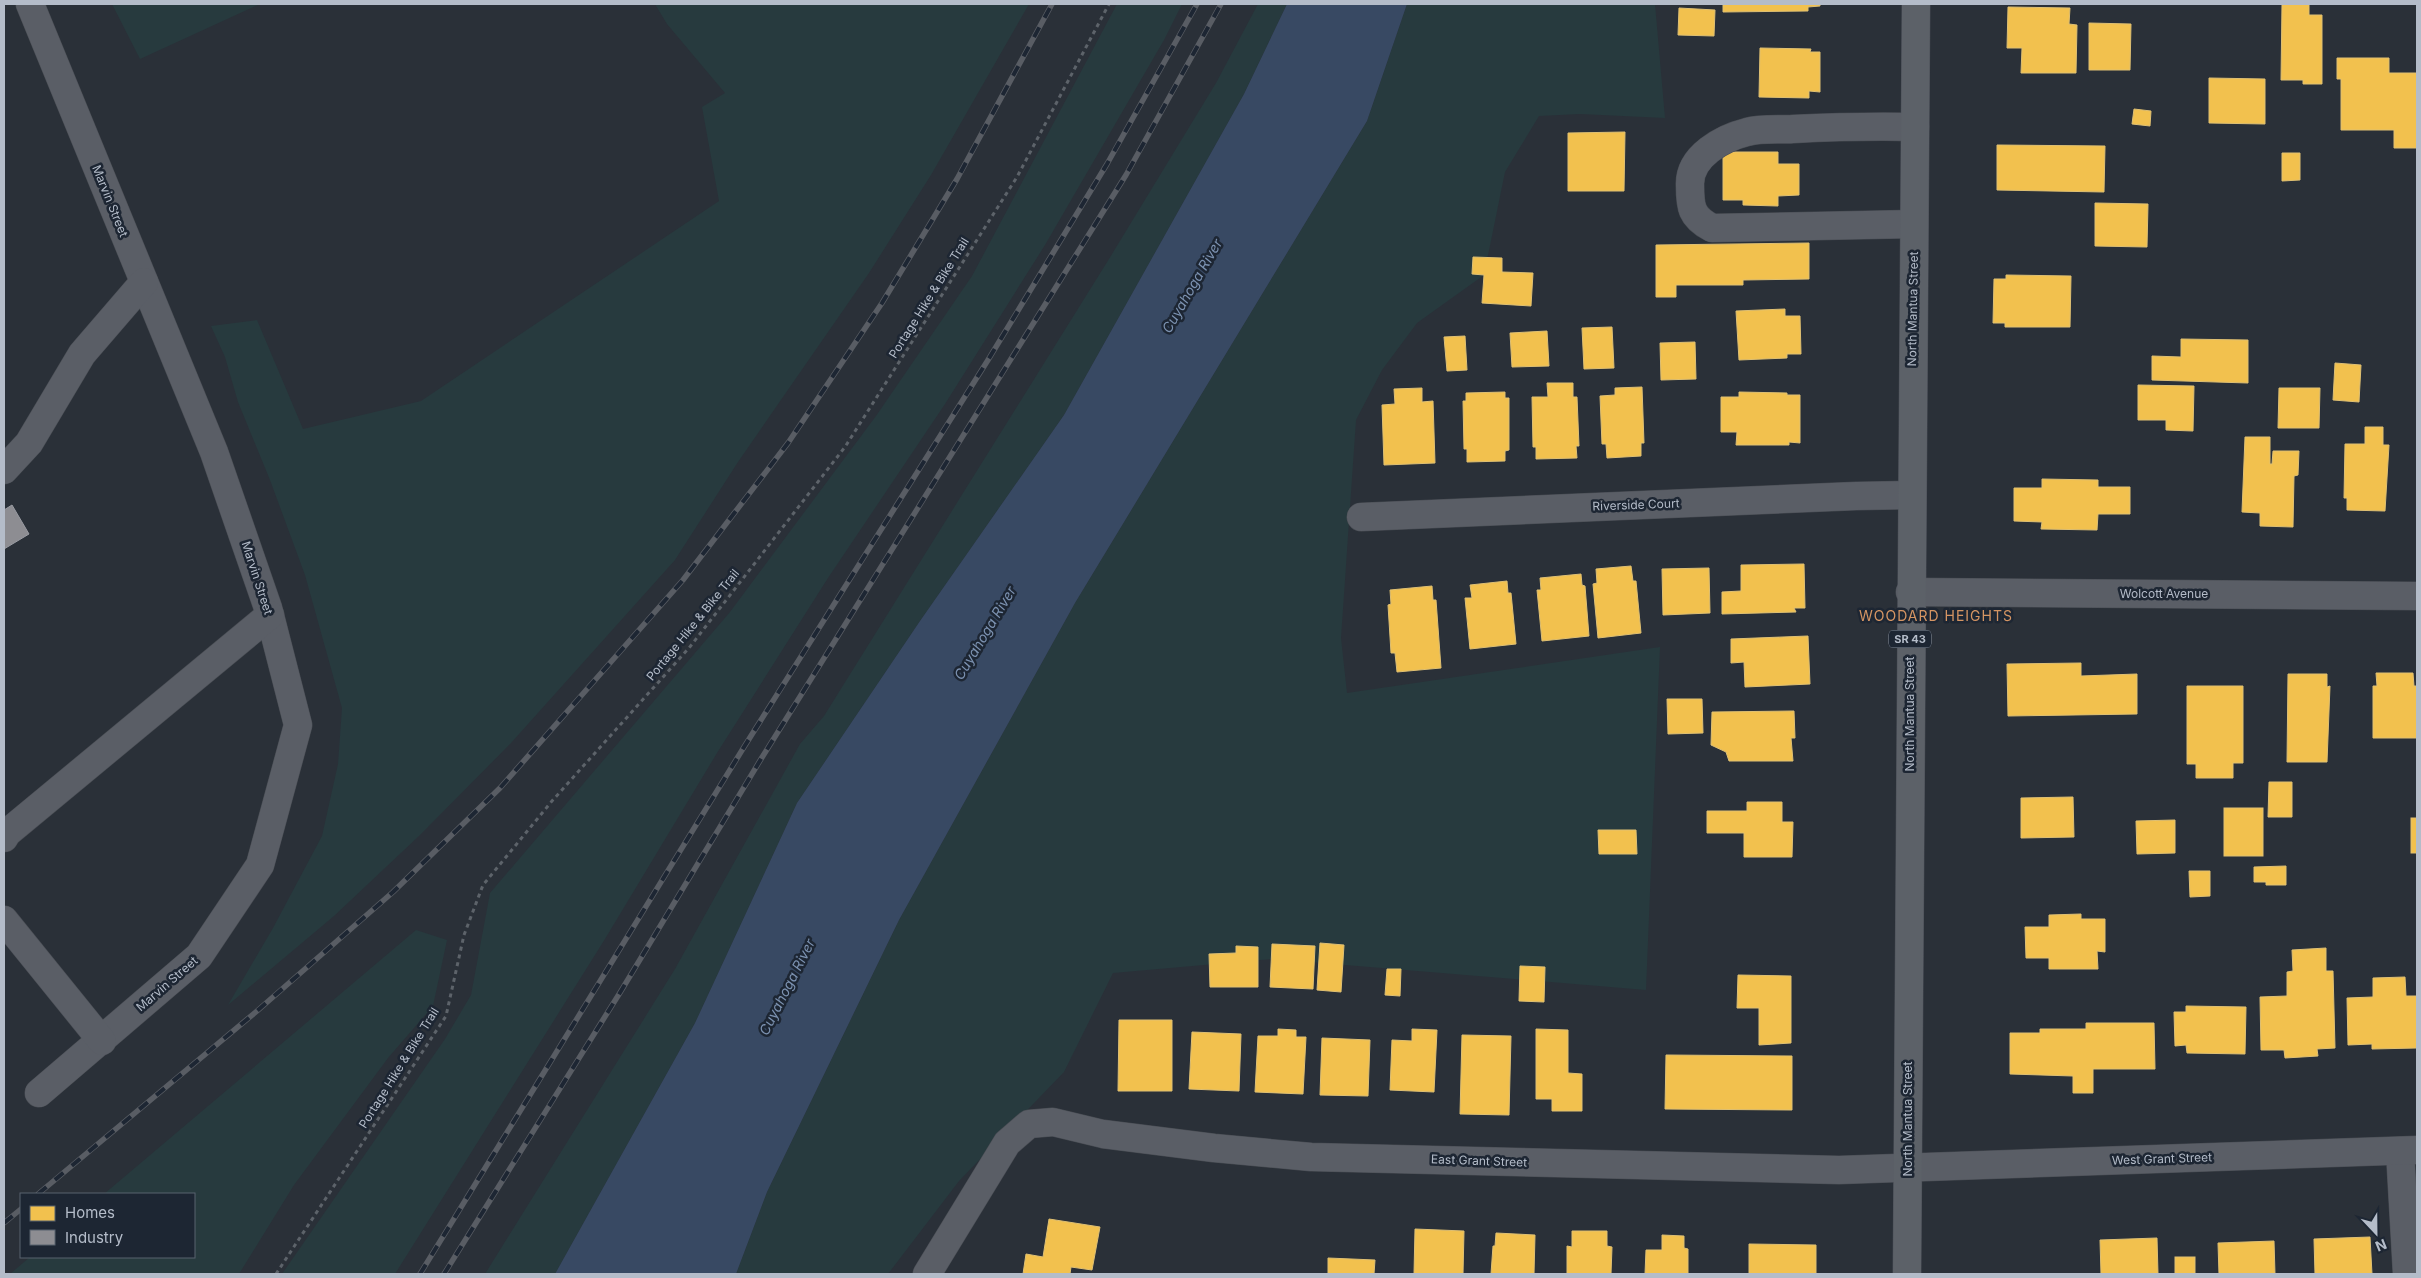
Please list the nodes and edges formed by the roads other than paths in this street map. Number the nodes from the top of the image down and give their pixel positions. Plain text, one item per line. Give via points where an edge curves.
1 (30, 4) edge
2 (1916, 4) edge
3 (1915, 127) junction
4 (1914, 224) junction
5 (144, 282) junction
6 (4, 470) edge
7 (1911, 496) junction
8 (1361, 517) dead end
9 (1910, 592) junction
10 (2417, 596) edge
11 (270, 615) junction
12 (4, 838) edge
13 (4, 920) edge
14 (102, 1041) junction
15 (39, 1093) dead end
16 (2409, 1150) edge
17 (1907, 1168) junction
18 (926, 1274) edge
19 (1907, 1274) edge
20 (2407, 1274) edge

1 - 5 street, Marvin Street
2 - 3 main road, North Mantua Street / SR 43
3 - 4 main road, North Mantua Street / SR 43
3 - 4 street via 1858,126 1748,132 1706,151 1696,162 1690,179 1690,204 1699,221 1712,228
4 - 7 main road, North Mantua Street / SR 43
5 - 6 street via 82,354 29,442
5 - 11 street, Marvin Street via 214,452
7 - 8 street, Riverside Court
7 - 9 main road, North Mantua Street / SR 43
9 - 10 street, Wolcott Avenue
9 - 17 main road, North Mantua Street / SR 43
11 - 12 street
11 - 14 street, Marvin Street via 298,725 260,865 199,956
13 - 14 street
14 - 15 street, Marvin Street
16 - 17 street, West Grant Street
16 - 20 street
17 - 18 street, East Grant Street via 1839,1170 1310,1157 1103,1134 1053,1122 1029,1124 1007,1143
17 - 19 main road, North Mantua Street / SR 43

